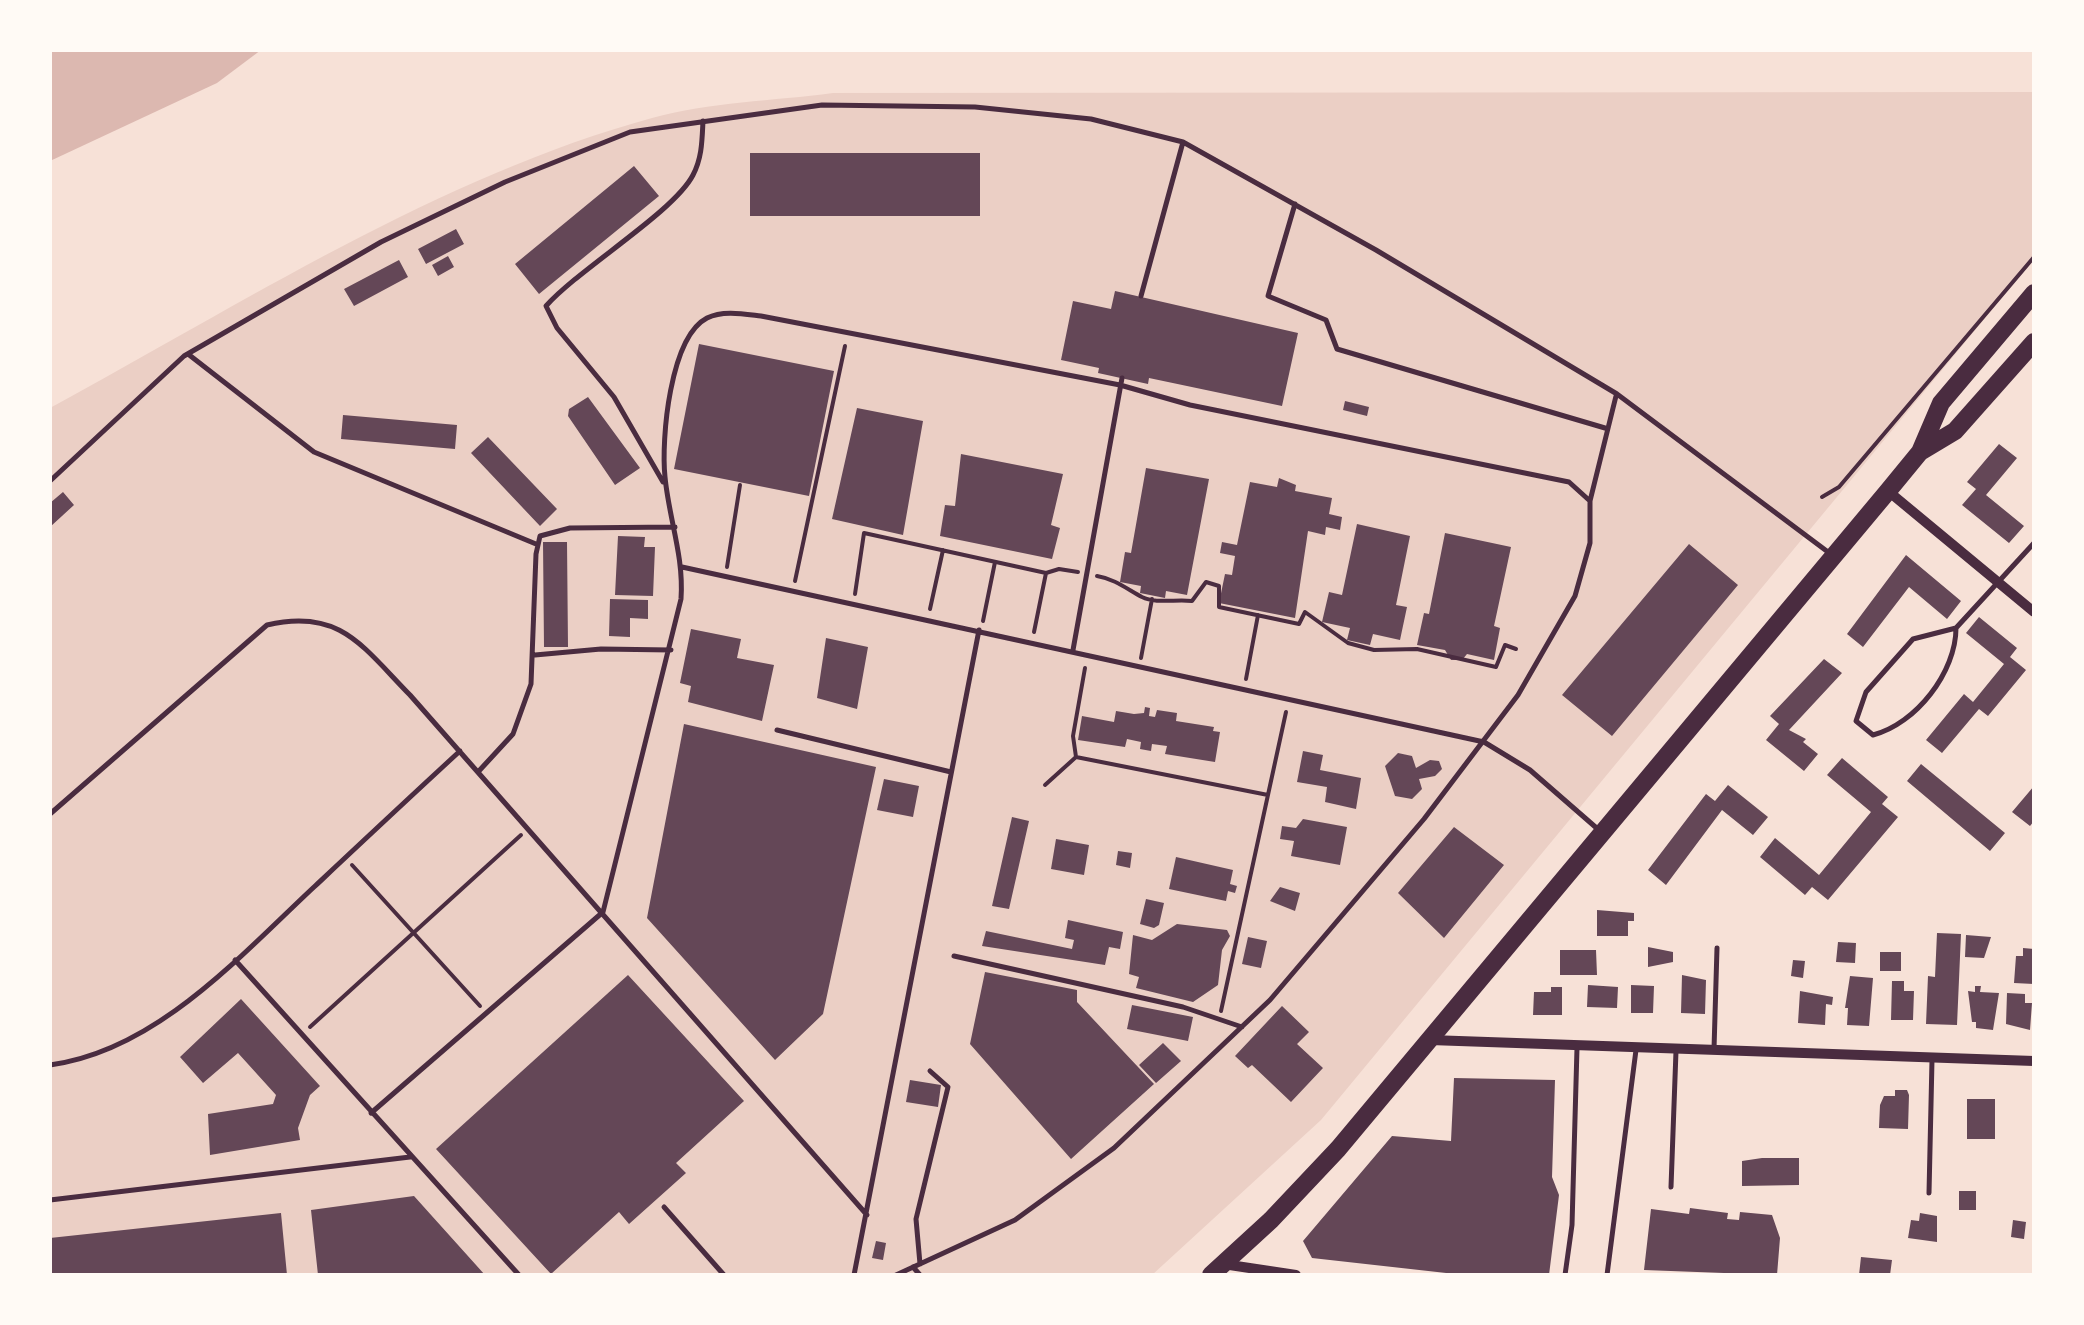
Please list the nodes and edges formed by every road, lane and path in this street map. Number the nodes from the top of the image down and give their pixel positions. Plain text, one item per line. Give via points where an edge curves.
1 (702, 122) junction
2 (1183, 142) junction
3 (1294, 204) junction
4 (2034, 258) edge
5 (2034, 293) edge
6 (1141, 296) dead end
7 (848, 334) junction
8 (2034, 342) edge
9 (188, 354) junction
10 (1121, 382) junction
11 (1617, 394) junction
12 (1605, 428) junction
13 (1920, 452) junction
14 (50, 481) edge
15 (740, 486) dead end
16 (667, 489) junction
17 (1888, 491) junction
18 (1822, 497) dead end
19 (1590, 501) junction
20 (675, 528) junction
21 (536, 544) junction
22 (2034, 544) edge
23 (942, 550) junction
24 (1834, 556) junction
25 (994, 562) junction
26 (682, 566) junction
27 (1046, 574) junction
28 (1086, 574) junction
29 (726, 576) junction
30 (1998, 582) junction
31 (793, 590) junction
32 (1152, 599) junction
33 (854, 603) junction
34 (2034, 612) edge
35 (1258, 615) junction
36 (928, 619) junction
37 (1956, 628) junction
38 (980, 630) junction
39 (1032, 641) junction
40 (1516, 649) dead end
41 (671, 650) junction
42 (1072, 650) junction
43 (1088, 654) junction
44 (535, 656) junction
45 (1140, 665) junction
46 (1244, 688) junction
47 (1290, 698) junction
48 (777, 730) dead end
49 (1484, 742) junction
50 (460, 751) junction
51 (1076, 757) junction
52 (478, 772) junction
53 (951, 772) junction
54 (1045, 785) dead end
55 (1268, 796) junction
56 (50, 814) edge
57 (528, 828) junction
58 (1602, 833) junction
59 (345, 858) junction
60 (602, 912) junction
61 (414, 933) junction
62 (1716, 948) dead end
63 (954, 956) dead end
64 (236, 960) junction
65 (486, 1013) junction
66 (1219, 1019) junction
67 (1243, 1028) junction
68 (302, 1035) junction
69 (1429, 1040) junction
70 (1577, 1045) junction
71 (1636, 1047) junction
72 (1676, 1048) junction
73 (1714, 1049) junction
74 (1932, 1057) junction
75 (2034, 1061) edge
76 (50, 1064) edge
77 (930, 1071) dead end
78 (371, 1113) junction
79 (410, 1156) junction
80 (1671, 1186) dead end
81 (1929, 1193) dead end
82 (50, 1200) edge
83 (664, 1208) dead end
84 (867, 1216) junction
85 (916, 1265) junction
86 (1217, 1270) edge
87 (519, 1275) edge
88 (724, 1275) edge
89 (854, 1275) edge
90 (896, 1275) edge
91 (920, 1275) edge
92 (1296, 1275) edge
93 (1565, 1275) edge
94 (1607, 1275) edge

1 - 2 lane via 822,105 976,107 1091,119
1 - 9 lane via 630,132 505,182 381,242
1 - 16 lane via 702,151 692,178 546,306 646,444
2 - 3 lane
2 - 6 lane
3 - 11 lane
3 - 12 lane via 1268,296 1326,320 1337,350
4 - 18 path via 1838,487
5 - 13 main road via 1941,403
7 - 10 lane
7 - 16 lane via 734,313 709,317 690,331 674,372 664,450
7 - 31 path
8 - 13 main road via 1956,431
9 - 14 lane
9 - 21 lane via 314,452
10 - 19 lane via 1190,405 1569,482
10 - 28 lane
11 - 12 lane
11 - 24 lane
12 - 19 lane
13 - 17 main road
15 - 29 path
16 - 20 lane
17 - 24 main road
17 - 30 street
19 - 49 lane via 1590,543 1575,596
20 - 21 lane via 553,530
20 - 26 lane
21 - 44 lane
22 - 30 lane
23 - 25 path
23 - 33 path via 864,534
23 - 36 path
24 - 58 main road
25 - 27 path
25 - 38 path
26 - 29 lane
26 - 41 lane
27 - 28 path
27 - 39 path
28 - 32 path via 1112,578
28 - 42 lane
29 - 31 lane
30 - 34 street
30 - 37 lane
31 - 33 lane
32 - 35 path via 1192,601 1206,582 1219,586 1219,607
32 - 45 path
33 - 36 lane
35 - 40 path via 1300,624 1305,612 1348,643 1417,649 1491,666 1500,663 1505,645
35 - 46 path
36 - 38 lane
37 - 37 lane via 1913,639 1890,663 1858,711 1862,730 1873,736 1908,718 1949,662
38 - 39 lane
38 - 53 lane
39 - 42 lane
41 - 44 lane
41 - 60 lane
42 - 43 lane
43 - 45 lane
43 - 51 path via 1073,736
44 - 52 lane via 520,722
45 - 46 lane
46 - 47 lane
47 - 49 lane
47 - 55 path
48 - 53 lane
49 - 58 lane via 1530,770
49 - 67 lane
50 - 52 lane
50 - 56 lane via 366,650 334,626 302,617 266,626 244,642
50 - 59 lane
51 - 54 path
51 - 55 path
52 - 57 lane
53 - 84 lane
55 - 66 path
57 - 60 lane
57 - 61 path
58 - 69 main road
59 - 61 path
59 - 64 lane
60 - 65 lane
60 - 84 lane
61 - 65 path
61 - 68 path
62 - 73 lane
63 - 66 lane
64 - 68 lane
64 - 76 lane via 142,1031
65 - 78 lane
66 - 67 lane
67 - 85 lane via 1059,1192
68 - 78 lane
69 - 70 street
69 - 86 main road via 1311,1179
70 - 71 street
70 - 93 lane
71 - 72 street
71 - 94 lane
72 - 73 street
72 - 80 lane
73 - 74 street
74 - 75 street
74 - 81 lane
77 - 85 lane via 948,1088 916,1219
78 - 79 lane
79 - 82 lane
79 - 87 lane
83 - 88 lane
84 - 89 lane
85 - 90 lane
85 - 91 lane
86 - 92 street

